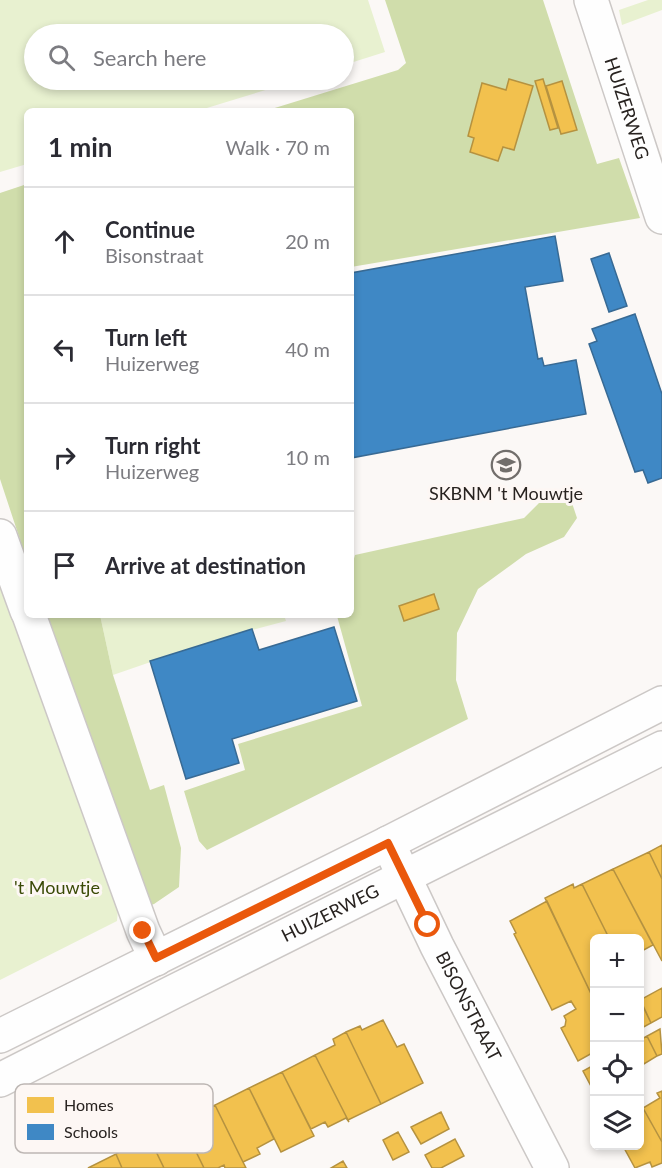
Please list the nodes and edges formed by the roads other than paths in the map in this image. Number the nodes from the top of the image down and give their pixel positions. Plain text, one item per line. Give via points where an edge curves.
1 (591, 0) edge
2 (662, 217) edge
3 (0, 537) edge
4 (24, 602) edge
5 (30, 618) edge
6 (662, 703) edge
7 (662, 748) edge
8 (388, 843) junction
9 (404, 876) junction
10 (156, 958) junction
11 (0, 1036) edge
12 (0, 1080) edge
13 (552, 1168) edge

1 - 2 main road, HUIZERWEG
3 - 4 main road
5 - 10 main road
6 - 8 main road, HUIZERWEG
7 - 9 main road, HUIZERWEG
8 - 9 main road, BISONSTRAAT
8 - 10 main road, HUIZERWEG
9 - 12 main road, HUIZERWEG
9 - 13 main road, BISONSTRAAT
10 - 11 main road, HUIZERWEG

